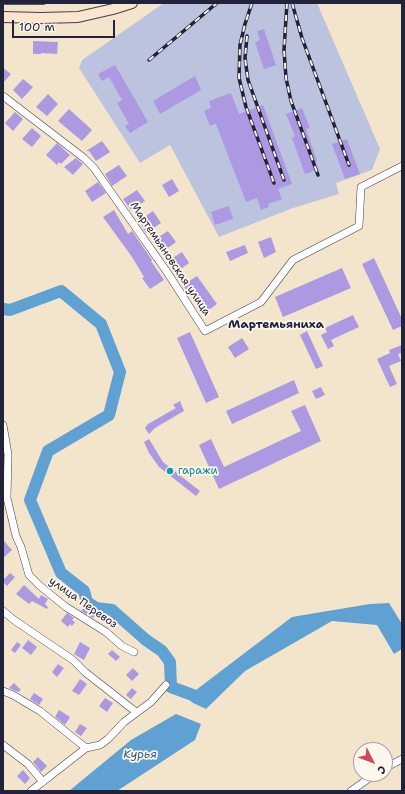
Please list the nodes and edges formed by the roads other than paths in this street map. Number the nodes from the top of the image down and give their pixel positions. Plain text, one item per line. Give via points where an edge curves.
1 (132, 3) edge
2 (3, 17) edge
3 (3, 96) edge
4 (402, 166) edge
5 (3, 425) edge
6 (3, 611) edge
7 (134, 652) dead end
8 (166, 685) dead end
9 (3, 691) edge
10 (136, 712) junction
11 (3, 745) edge
12 (86, 748) junction
13 (402, 758) edge
14 (393, 763) edge
15 (43, 782) junction
16 (364, 782) edge
17 (31, 791) edge
18 (351, 791) edge

1 - 2 main road via 78,16
3 - 4 street, Мартемьяновская улица via 94,168 205,331 261,302 293,260 360,226 362,187
5 - 7 street, улица Перевоз via 8,454 7,498 29,575 66,607
6 - 10 street via 73,660
8 - 10 street via 151,702
9 - 12 street via 40,711
10 - 12 street via 100,745
11 - 15 street via 28,764
12 - 15 street
13 - 14 street
15 - 17 street
16 - 18 street

